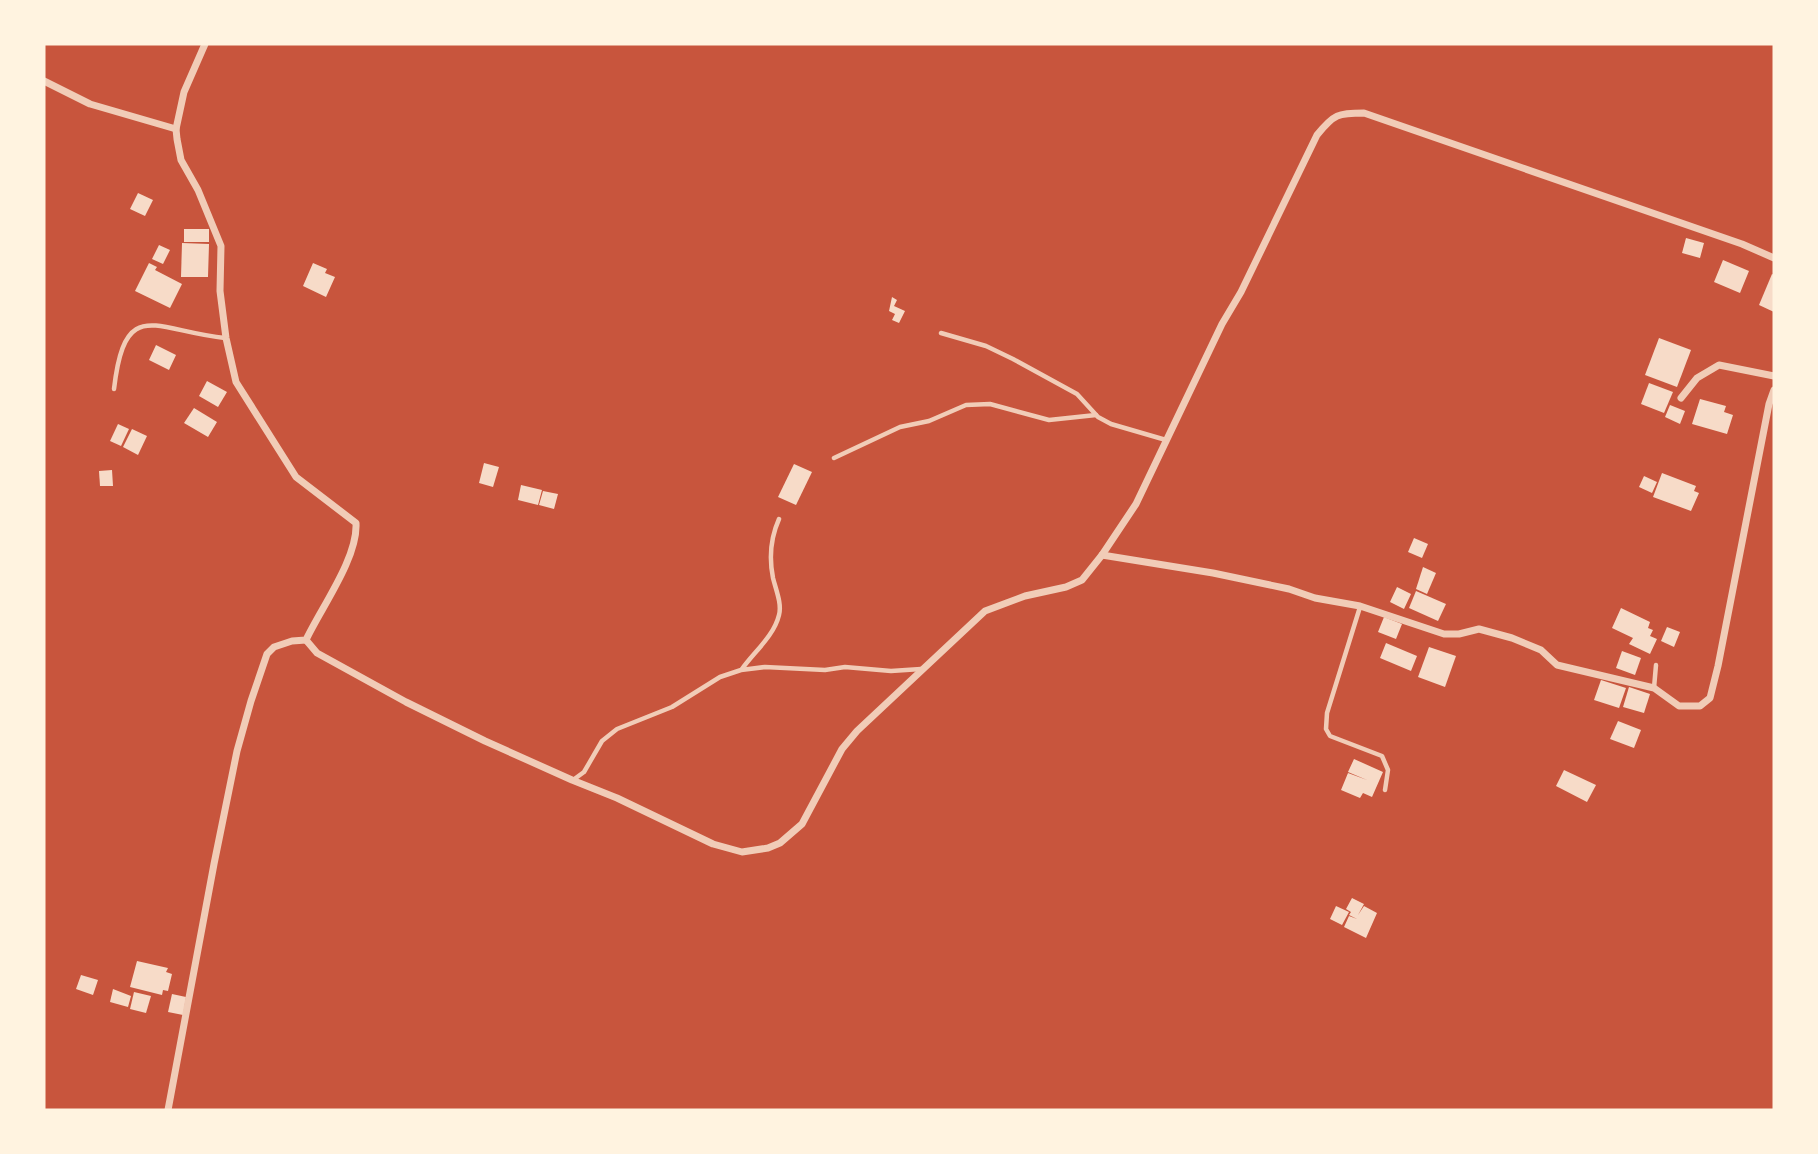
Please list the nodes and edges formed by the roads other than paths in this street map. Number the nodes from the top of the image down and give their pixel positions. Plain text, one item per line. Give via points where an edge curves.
1 (205, 44) edge
2 (44, 81) edge
3 (176, 129) junction
4 (1774, 258) edge
5 (941, 333) dead end
6 (226, 338) junction
7 (1774, 376) edge
8 (114, 389) dead end
9 (1774, 390) edge
10 (1681, 398) dead end
11 (1096, 415) junction
12 (1166, 440) junction
13 (834, 458) dead end
14 (779, 519) dead end
15 (1102, 555) junction
16 (1360, 606) junction
17 (306, 640) junction
18 (1656, 665) dead end
19 (921, 669) junction
20 (741, 670) junction
21 (1654, 688) junction
22 (572, 780) junction
23 (1385, 790) dead end
24 (168, 1110) edge

1 - 3 street via 184,92
2 - 3 street via 90,104
3 - 6 street via 181,160 220,246
4 - 12 street via 1364,113 1338,114 1317,135
5 - 11 lane via 1013,359 1077,394
6 - 8 lane via 138,326 121,347
6 - 17 street via 236,382 296,477 356,523 351,554
7 - 10 street via 1719,365 1697,378
9 - 21 street via 1710,698 1700,706 1679,706
11 - 12 lane
11 - 13 lane via 1049,420 990,404 965,405 929,421 900,427
12 - 15 street via 1136,504
14 - 20 lane via 772,558 780,613 776,626
15 - 16 street via 1213,573
15 - 19 street via 1082,580 985,611
16 - 21 street via 1444,634 1479,629 1512,638 1541,650 1557,665
16 - 23 lane via 1326,729 1330,736 1382,756 1388,770
17 - 22 street via 317,653 406,702
17 - 24 street via 274,647 267,654 251,701 216,851
18 - 21 lane
19 - 20 lane
19 - 22 street via 842,749 802,824 768,848 742,852 713,844
20 - 22 lane via 720,677 672,707 617,729 602,741 584,772

